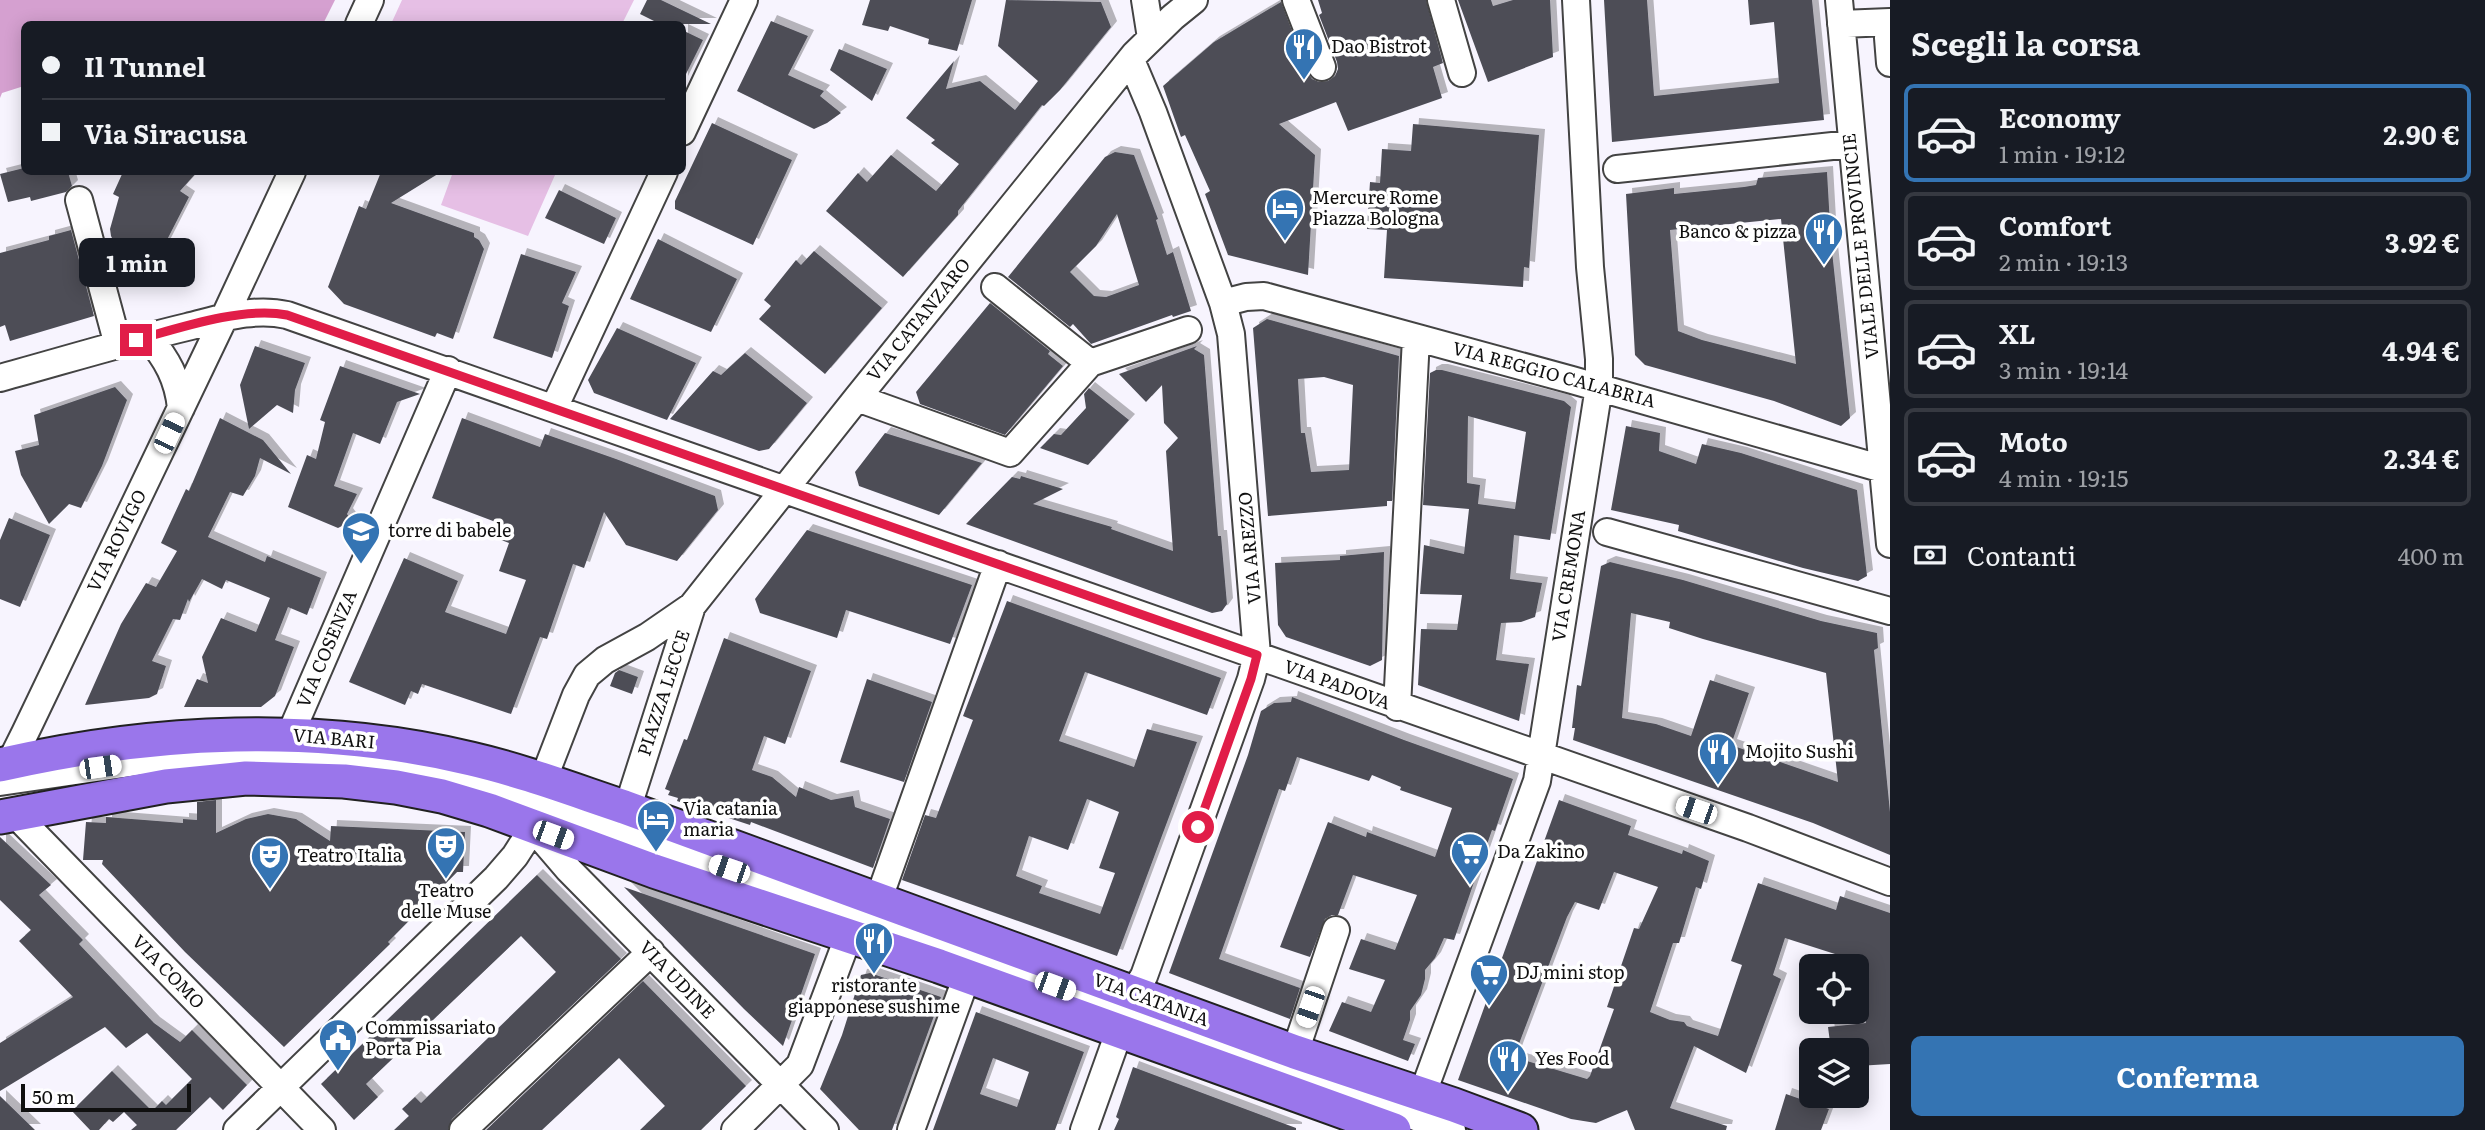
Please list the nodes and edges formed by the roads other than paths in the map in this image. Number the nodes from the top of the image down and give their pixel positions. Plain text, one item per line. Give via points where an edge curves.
1 (370, 0) edge
2 (744, 0) edge
3 (1145, 0) edge
4 (1194, 0) edge
5 (1296, 0) edge
6 (1441, 0) edge
7 (1576, 0) edge
8 (1840, 12) edge
9 (360, 21) edge
10 (1890, 22) edge
11 (1890, 29) edge
12 (1151, 38) junction
13 (1131, 60) junction
14 (1890, 63) edge
15 (1322, 67) dead end
16 (1462, 73) dead end
17 (686, 123) edge
18 (1851, 144) junction
19 (1617, 169) dead end
20 (291, 175) edge
21 (663, 175) edge
22 (79, 200) dead end
23 (995, 287) dead end
24 (1223, 303) junction
25 (224, 318) junction
26 (1188, 330) dead end
27 (148, 337) junction
28 (1416, 338) junction
29 (118, 345) junction
30 (1090, 363) junction
31 (448, 370) junction
32 (0, 378) edge
33 (1599, 387) junction
34 (857, 398) junction
35 (181, 408) junction
36 (554, 408) junction
37 (1886, 469) edge
38 (785, 489) junction
39 (1607, 532) dead end
40 (1890, 544) edge
41 (999, 564) junction
42 (692, 606) junction
43 (1890, 611) edge
44 (1257, 655) junction
45 (1397, 707) junction
46 (290, 735) junction
47 (1541, 757) junction
48 (2, 772) edge
49 (43, 775) junction
50 (540, 778) junction
51 (484, 787) junction
52 (624, 807) junction
53 (5, 811) edge
54 (588, 820) junction
55 (533, 828) junction
56 (1890, 882) edge
57 (878, 901) junction
58 (1336, 930) dead end
59 (849, 935) junction
60 (650, 952) junction
61 (967, 976) junction
62 (1126, 1012) junction
63 (1295, 1052) junction
64 (781, 1087) junction
65 (281, 1089) junction
66 (1410, 1118) edge
67 (237, 1130) edge
68 (322, 1130) edge
69 (463, 1130) edge
70 (735, 1130) edge
71 (825, 1130) edge
72 (911, 1130) edge
73 (1084, 1130) edge
74 (1452, 1130) edge
75 (1521, 1130) edge

1 - 9 street
2 - 17 street
3 - 12 street
4 - 12 street, VIA CATANZARO
5 - 15 street
6 - 16 street
7 - 33 street, VIA CREMONA
8 - 10 street, VIALE DELLE PROVINCIE
8 - 18 street, VIALE DELLE PROVINCIE
11 - 14 street
12 - 13 street, VIA CATANZARO
13 - 24 street, VIA AREZZO
13 - 34 street, VIA CATANZARO
18 - 19 street
18 - 37 street, VIALE DELLE PROVINCIE
20 - 25 street, VIA ROVIGO
21 - 36 street
22 - 29 street
23 - 30 street
24 - 28 street, VIA REGGIO CALABRIA via 1265,296
24 - 44 street, VIA AREZZO via 1233,354
25 - 27 street, VIA PADOVA
25 - 31 street, VIA PADOVA via 260,312 287,315
25 - 35 street, VIA ROVIGO
26 - 30 street
27 - 29 street, VIA PADOVA
27 - 35 street via 173,373
28 - 33 street, VIA REGGIO CALABRIA
28 - 45 street
29 - 32 street, VIA PADOVA
30 - 34 street via 1010,453
31 - 36 street, VIA PADOVA
31 - 46 street, VIA COSENZA
33 - 37 street, VIA REGGIO CALABRIA
33 - 47 street, VIA CREMONA
34 - 38 street, VIA CATANZARO
35 - 48 street, VIA ROVIGO
36 - 38 street, VIA PADOVA
37 - 40 street, VIALE DELLE PROVINCIE
38 - 41 street, VIA PADOVA
38 - 42 street, VIA CATANZARO
39 - 43 street
41 - 44 street, VIA PADOVA
41 - 57 street
42 - 50 street, PIAZZA LECCE via 587,676
42 - 52 street, PIAZZA LECCE
44 - 45 street, VIA PADOVA
44 - 62 street, VIA AREZZO via 1144,976
45 - 47 street, VIA PADOVA
46 - 48 main road, VIA BARI via 227,735 90,749
46 - 50 main road, VIA BARI via 427,750
47 - 56 street, VIA PADOVA
47 - 66 street, VIA CREMONA via 1537,781
48 - 49 street, VIA BARI
49 - 51 street, VIA BARI via 151,760 254,756 376,765
49 - 53 street, VIA BARI
50 - 51 street via 521,786
50 - 52 main road, VIA BARI
51 - 54 street, VIA BARI
52 - 54 street
52 - 57 main road, VIA CATANIA
53 - 55 main road via 197,781 292,778 417,791 473,805
53 - 65 street, VIA COMO
54 - 55 street
54 - 62 street, VIA CATANIA
55 - 59 main road, VIA CATANIA
55 - 60 street, VIA UDINE
55 - 65 street via 505,869
57 - 62 main road, VIA CATANIA
58 - 63 street
59 - 61 main road, VIA CATANIA
59 - 64 street via 800,1065
60 - 64 street, VIA UDINE
60 - 69 street
61 - 62 main road, VIA CATANIA
61 - 72 street
62 - 63 main road, VIA CATANIA
62 - 66 main road, VIA CATANIA
62 - 73 street, VIA AREZZO
63 - 66 main road, VIA CATANIA
64 - 70 street
64 - 71 street, VIA UDINE
65 - 67 street
65 - 68 street, VIA COMO
66 - 74 street, VIA CATANIA
66 - 75 main road, VIA CATANIA

